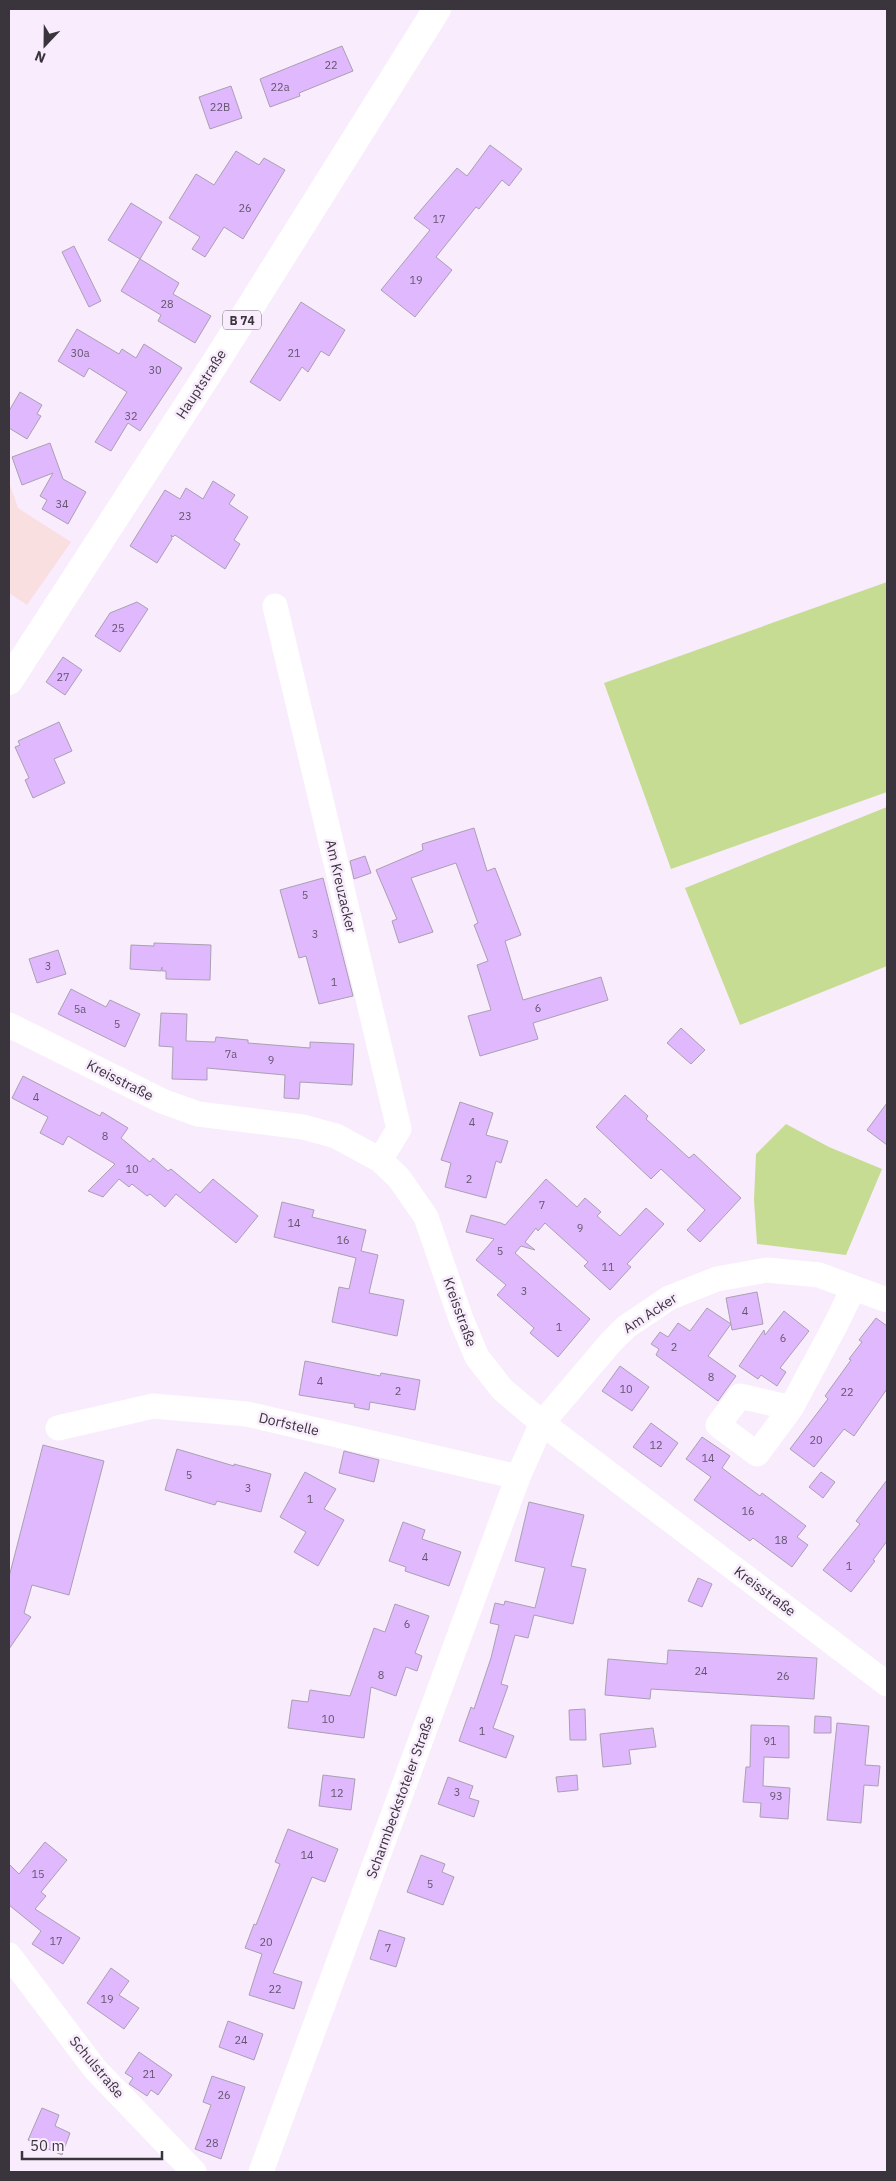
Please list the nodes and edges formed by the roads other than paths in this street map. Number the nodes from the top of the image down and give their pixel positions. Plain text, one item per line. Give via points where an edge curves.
1 (437, 9) edge
2 (275, 606) dead end
3 (9, 681) edge
4 (9, 1025) edge
5 (380, 1160) junction
6 (853, 1288) junction
7 (887, 1300) edge
8 (791, 1408) dead end
9 (542, 1423) junction
10 (58, 1428) dead end
11 (518, 1477) junction
12 (887, 1684) edge
13 (9, 1956) edge
14 (194, 2172) edge
15 (261, 2172) edge

1 - 3 main road, Hauptstraße / B 74 via 217,360
2 - 5 street, Am Kreuzacker via 399,1130
4 - 5 street, Kreisstraße via 162,1101 198,1114 303,1127 336,1136
5 - 9 street, Kreisstraße via 399,1178 426,1217 477,1357 502,1390
6 - 7 street, Am Acker
6 - 8 street
6 - 9 street, Am Acker via 819,1275 767,1270 717,1279 669,1298 610,1342
9 - 11 street, Scharmbeckstoteler Straße
9 - 12 street, Kreisstraße
10 - 11 street, Dorfstelle via 153,1406 247,1414
11 - 15 street, Scharmbeckstoteler Straße
13 - 14 street, Schulstraße via 95,2069

